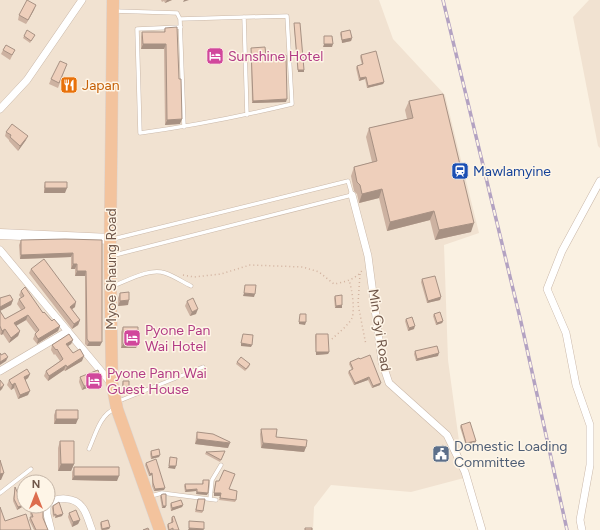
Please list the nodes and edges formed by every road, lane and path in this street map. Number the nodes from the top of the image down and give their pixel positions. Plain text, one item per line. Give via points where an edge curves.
1 (82, 0) edge
2 (113, 6) edge
3 (244, 17) junction
4 (180, 19) junction
5 (181, 27) junction
6 (0, 109) edge
7 (246, 115) junction
8 (184, 127) junction
9 (600, 182) edge
10 (352, 195) junction
11 (0, 234) edge
12 (111, 239) junction
13 (0, 250) edge
14 (110, 256) junction
15 (368, 256) junction
16 (360, 274) junction
17 (183, 275) dead end
18 (349, 280) junction
19 (191, 286) dead end
20 (111, 287) junction
21 (68, 330) junction
22 (332, 339) dead end
23 (366, 345) dead end
24 (203, 367) dead end
25 (0, 371) edge
26 (112, 383) junction
27 (116, 405) junction
28 (89, 449) dead end
29 (221, 466) dead end
30 (31, 469) dead end
31 (0, 493) edge
32 (148, 497) junction
33 (210, 499) junction
34 (56, 500) edge
35 (216, 500) dead end
36 (47, 514) edge
37 (50, 530) edge
38 (92, 530) edge
39 (160, 530) edge
40 (482, 530) edge
41 (582, 530) edge

1 - 6 street via 27,80
2 - 4 lane via 177,13
2 - 12 highway, Myoe Shaung Road
3 - 4 lane
3 - 7 lane
3 - 7 lane via 287,16 292,104
4 - 5 lane
5 - 8 lane
5 - 8 lane via 137,29 140,133
7 - 8 lane
9 - 41 street via 562,251 546,288 566,333 576,385 590,425 590,464 580,520
10 - 12 lane via 348,180
10 - 14 lane
10 - 15 street, Min Gyi Road
11 - 12 main road
12 - 14 highway, Myoe Shaung Road
13 - 21 street
14 - 20 highway, Myoe Shaung Road
15 - 16 path
15 - 40 street, Min Gyi Road via 382,362 389,383 447,435 465,472
16 - 18 path
16 - 23 path via 358,304
17 - 18 path via 209,276 262,264 303,267 319,272 334,284
18 - 22 path via 353,302 352,318
19 - 20 lane via 166,273 156,271
20 - 26 highway, Myoe Shaung Road
21 - 25 street
21 - 26 street
24 - 27 lane
26 - 27 highway, Myoe Shaung Road
27 - 28 lane via 104,418
27 - 32 highway, Myoe Shaung Road
29 - 33 lane via 212,480
30 - 31 lane
32 - 33 lane via 162,493
32 - 39 highway, Myoe Shaung Road
33 - 35 lane
34 - 38 street via 76,502 83,508
36 - 37 street

